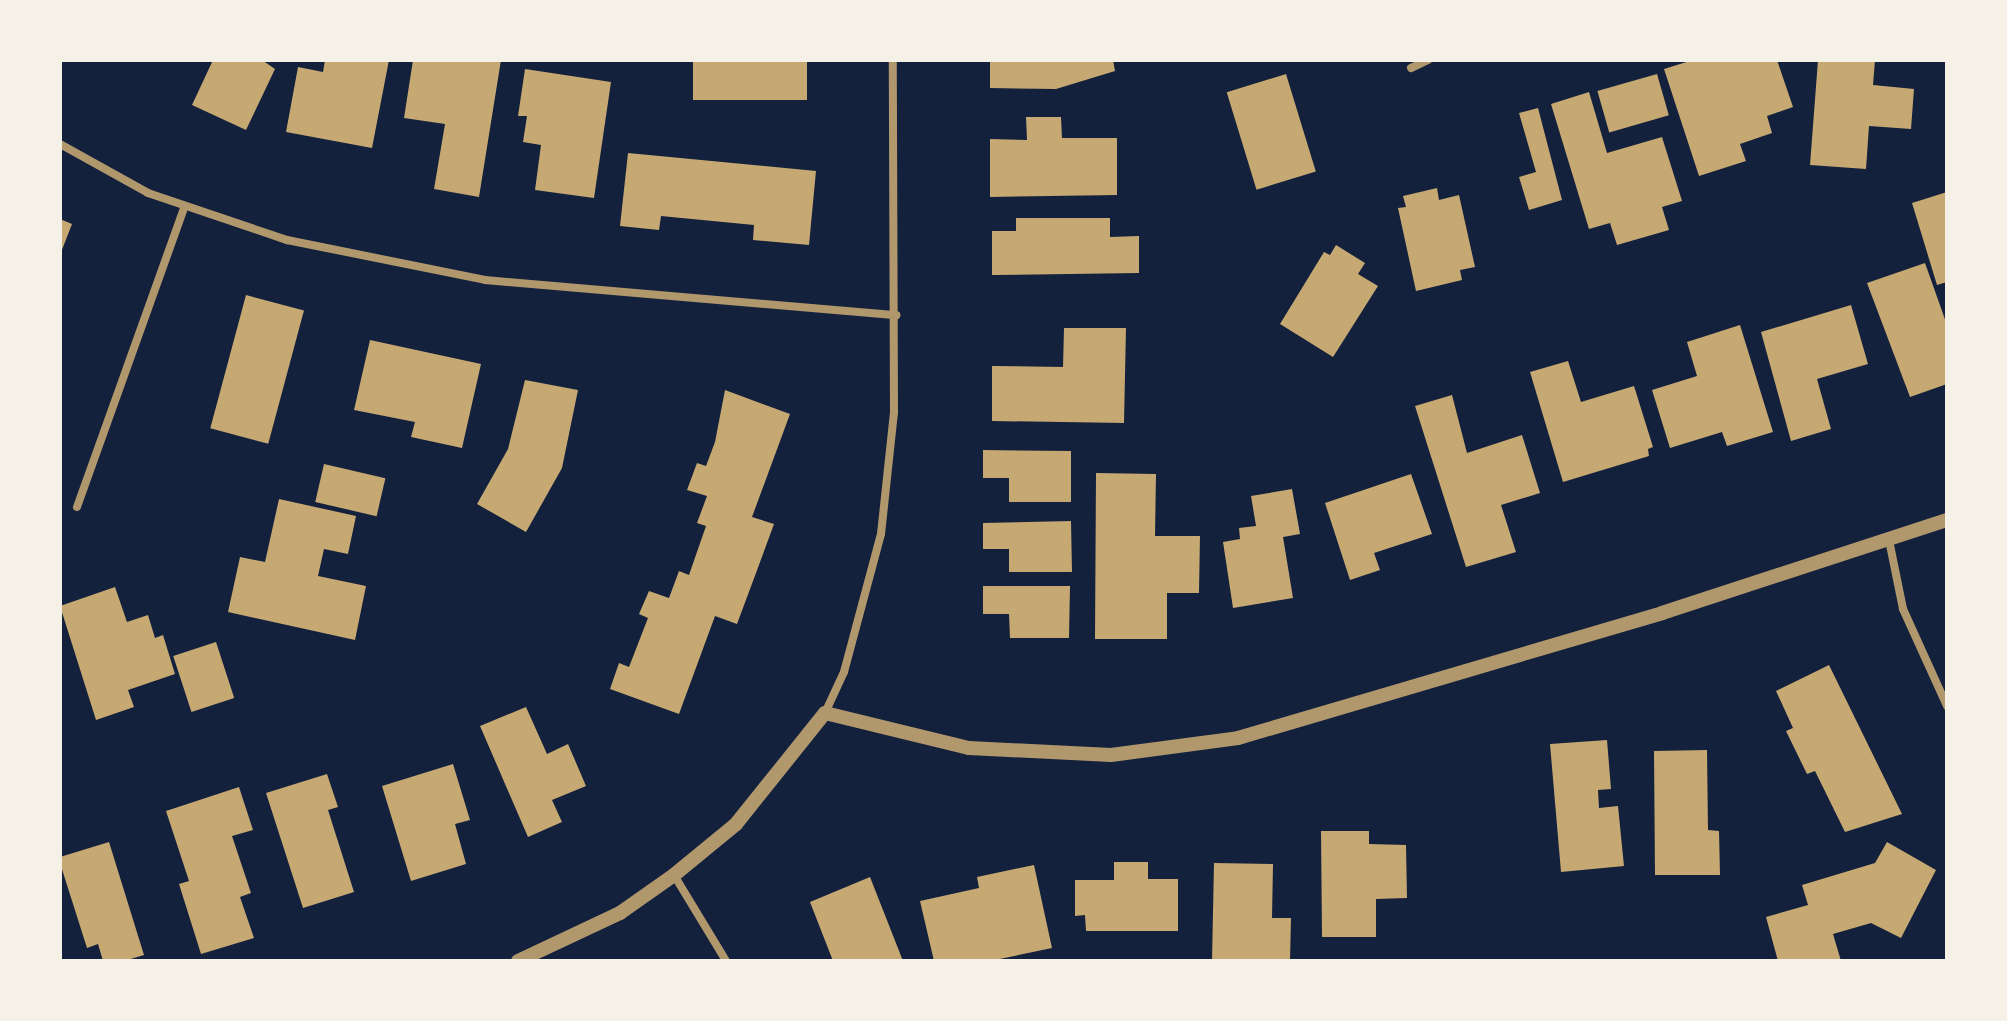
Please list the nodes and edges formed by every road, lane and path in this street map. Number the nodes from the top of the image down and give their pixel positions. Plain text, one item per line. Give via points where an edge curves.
1 (893, 60) edge
2 (1428, 60) edge
3 (1411, 68) dead end
4 (60, 144) edge
5 (185, 206) junction
6 (897, 315) junction
7 (77, 507) dead end
8 (1947, 520) edge
9 (1889, 540) junction
10 (1947, 706) edge
11 (825, 713) junction
12 (674, 875) junction
13 (518, 961) edge
14 (726, 961) edge

1 - 6 street
2 - 3 street
4 - 5 street via 148,193
5 - 6 street via 287,240 485,280
5 - 7 street
6 - 11 street via 881,534 844,672
8 - 9 street
9 - 10 street via 1903,609
9 - 11 street via 1238,738 1111,755 969,748
11 - 12 street via 736,824
12 - 13 street via 620,913
12 - 14 street

